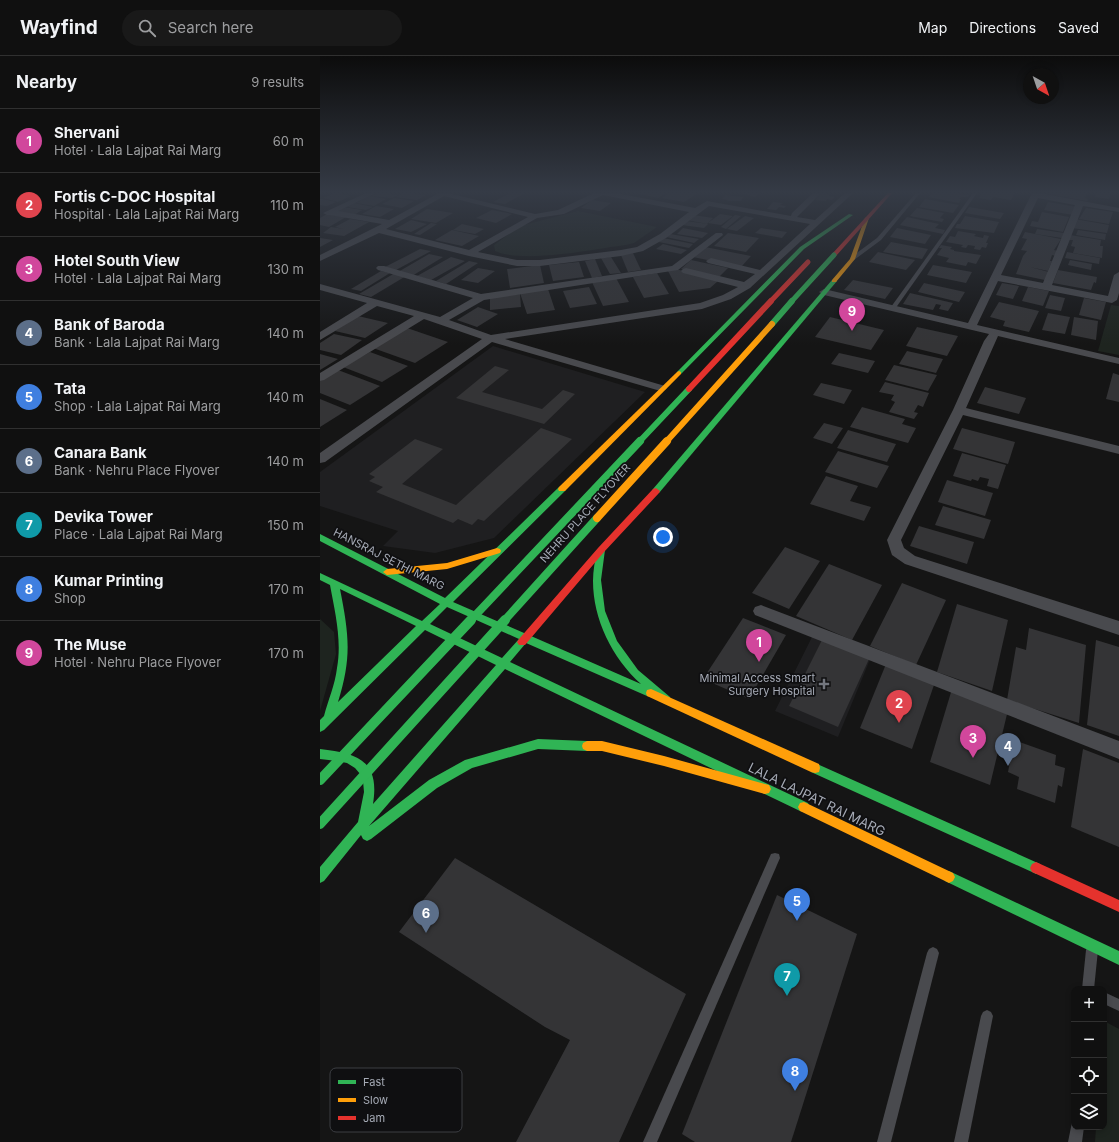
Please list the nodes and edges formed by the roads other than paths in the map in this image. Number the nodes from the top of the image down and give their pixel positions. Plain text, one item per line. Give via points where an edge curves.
1 (350, 244) edge
2 (432, 244) edge
3 (486, 244) edge
4 (650, 244) edge
5 (707, 244) edge
6 (794, 244) edge
7 (808, 244) edge
8 (825, 244) edge
9 (844, 244) edge
10 (858, 244) edge
11 (873, 244) edge
12 (939, 244) edge
13 (1011, 244) edge
14 (1064, 244) edge
15 (822, 247) dead end
16 (469, 253) junction
17 (320, 258) edge
18 (812, 258) dead end
19 (852, 259) junction
20 (712, 261) dead end
21 (380, 268) dead end
22 (686, 271) dead end
23 (762, 273) junction
24 (1119, 275) edge
25 (995, 277) junction
26 (747, 286) junction
27 (320, 287) edge
28 (1046, 287) junction
29 (824, 292) junction
30 (480, 297) junction
31 (1116, 301) edge
32 (376, 302) junction
33 (893, 308) junction
34 (423, 315) junction
35 (441, 321) junction
36 (971, 327) junction
37 (995, 332) junction
38 (320, 337) edge
39 (490, 338) junction
40 (1119, 361) edge
41 (320, 378) edge
42 (661, 388) junction
43 (959, 410) junction
44 (1119, 450) edge
45 (320, 459) edge
46 (592, 460) junction
47 (659, 488) junction
48 (638, 498) dead end
49 (627, 500) dead end
50 (320, 537) edge
51 (500, 550) junction
52 (602, 550) junction
53 (387, 572) junction
54 (320, 576) edge
55 (334, 583) junction
56 (446, 603) junction
57 (761, 611) dead end
58 (423, 626) junction
59 (1119, 628) edge
60 (525, 639) junction
61 (503, 664) junction
62 (666, 700) junction
63 (328, 719) junction
64 (320, 727) edge
65 (1119, 750) edge
66 (320, 754) edge
67 (320, 780) edge
68 (765, 789) junction
69 (320, 824) edge
70 (352, 836) junction
71 (775, 858) dead end
72 (329, 866) junction
73 (320, 877) edge
74 (1119, 906) edge
75 (1092, 945) junction
76 (933, 954) dead end
77 (1119, 958) edge
78 (1088, 986) edge
79 (1107, 1000) edge
80 (1119, 1006) edge
81 (987, 1016) dead end
82 (1076, 1130) edge
83 (650, 1142) edge
84 (884, 1142) edge
85 (961, 1142) edge
86 (1075, 1142) edge

1 - 17 street
2 - 16 street
3 - 16 street
4 - 16 street via 640,249 621,253 532,263 517,263
5 - 30 street via 675,268
6 - 23 street
7 - 42 main road
8 - 15 main road
9 - 69 main road, NEHRU PLACE FLYOVER, bridge
10 - 19 main road
11 - 19 lane
12 - 33 lane
13 - 25 street
14 - 28 street
18 - 67 main road, NEHRU PLACE FLYOVER, bridge
19 - 29 main road
20 - 23 street
21 - 30 street
22 - 26 street
23 - 26 street
24 - 31 street
25 - 28 street
25 - 36 street
26 - 39 street via 702,306
27 - 32 street
28 - 31 street
29 - 33 street
29 - 47 main road
30 - 35 street
32 - 34 street
32 - 38 street
33 - 36 street
34 - 35 street
34 - 41 street
35 - 39 street
36 - 37 street
37 - 40 street
37 - 43 street
39 - 42 street
39 - 45 street
42 - 46 main road
43 - 44 street
43 - 59 street via 894,540 897,551 910,560
46 - 49 main road via 586,466 582,478 588,490 600,498 612,501
46 - 51 main road
47 - 48 main road
47 - 52 main road
50 - 53 main road, HANSRAJ SETHI MARG
51 - 53 main road via 448,566
51 - 56 main road
52 - 60 main road
52 - 62 main road via 597,580 600,611 613,643 635,673
53 - 56 main road, HANSRAJ SETHI MARG
54 - 55 main road
55 - 58 main road
55 - 63 main road via 344,654 340,679
56 - 58 main road
56 - 60 main road, HANSRAJ SETHI MARG
57 - 65 street
58 - 61 main road, LALA LAJPAT RAI MARG
58 - 63 main road
60 - 61 main road
60 - 62 main road
61 - 68 main road, LALA LAJPAT RAI MARG
61 - 70 main road
62 - 74 main road
63 - 64 main road
66 - 70 main road via 346,756 365,770 371,794 362,822
68 - 72 main road via 602,746 538,744 470,764 433,784
68 - 75 main road, LALA LAJPAT RAI MARG
70 - 72 main road
71 - 83 lane
72 - 73 main road
75 - 77 main road, LALA LAJPAT RAI MARG
75 - 78 lane
76 - 84 lane
79 - 80 lane
81 - 85 lane
82 - 86 lane

